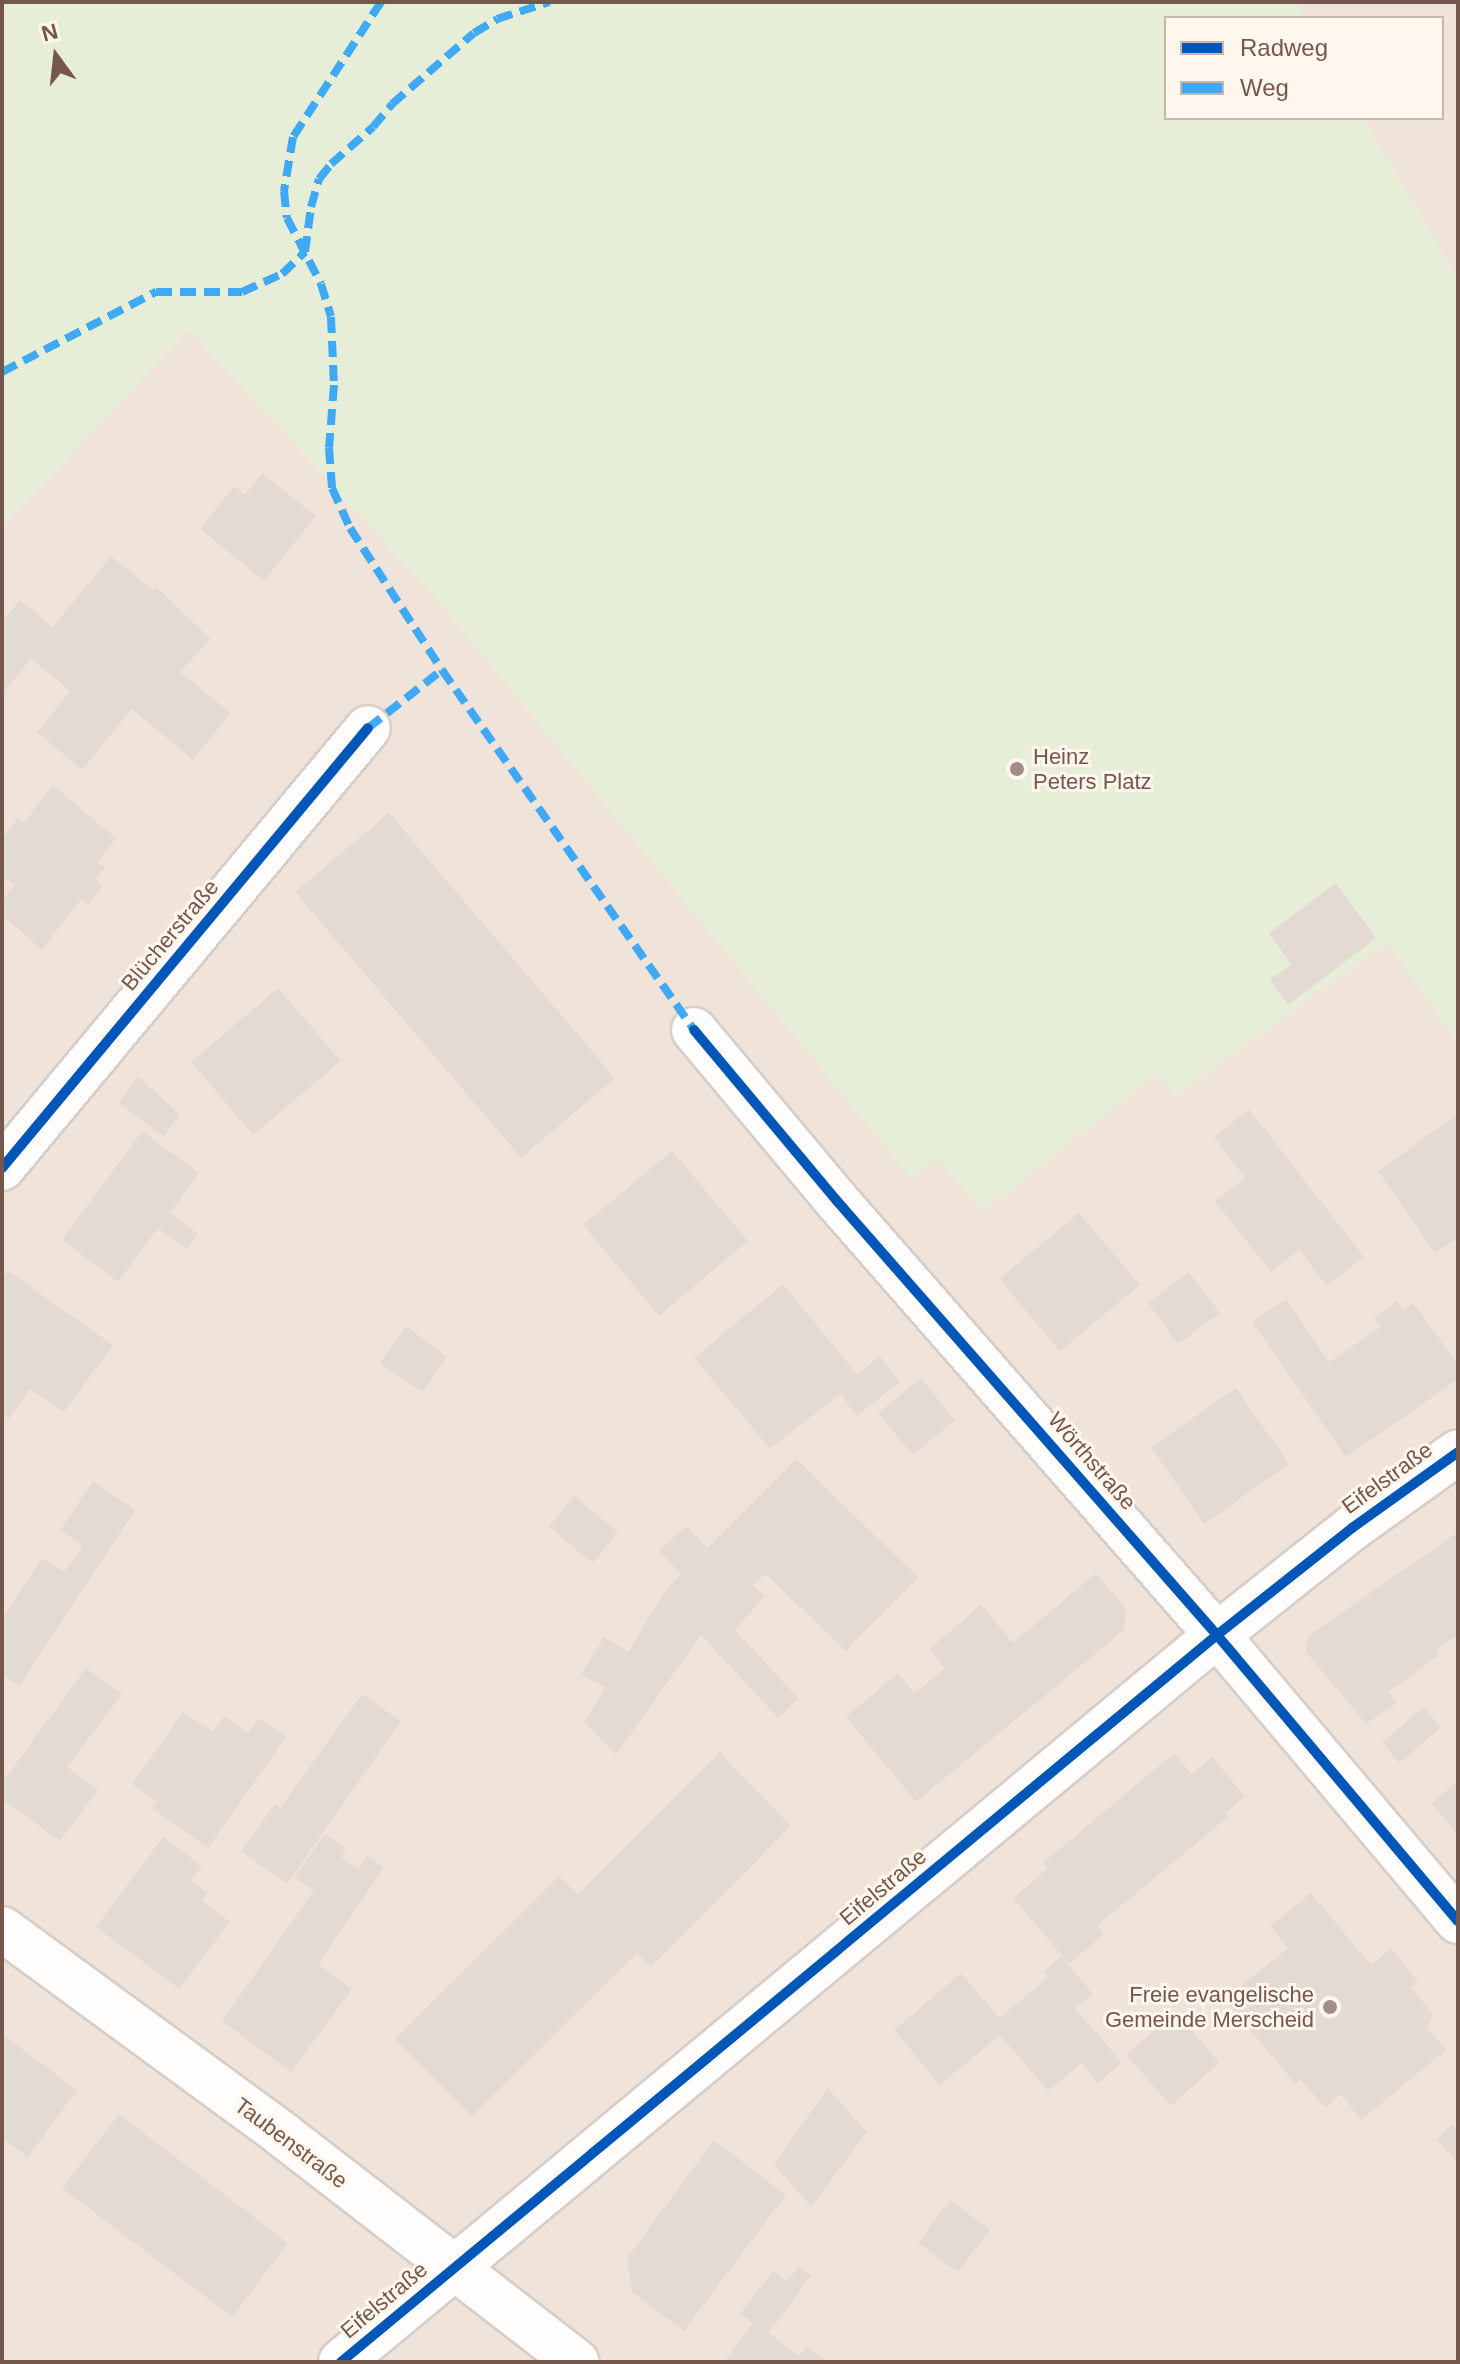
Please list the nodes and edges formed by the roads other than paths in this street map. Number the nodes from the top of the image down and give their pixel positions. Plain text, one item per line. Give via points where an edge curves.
1 (368, 728) dead end
2 (694, 1030) dead end
3 (2, 1168) edge
4 (1458, 1452) edge
5 (1217, 1635) junction
6 (1458, 1921) edge
7 (2, 1929) edge
8 (453, 2269) junction
9 (341, 2362) edge
10 (577, 2362) edge

1 - 3 street, Blücherstraße
2 - 5 street, Wörthstraße
4 - 5 street, Eifelstraße
5 - 6 street, Wörthstraße
5 - 8 street, Eifelstraße
7 - 8 street, Taubenstraße via 283,2135
8 - 9 street, Eifelstraße
8 - 10 street, Taubenstraße

